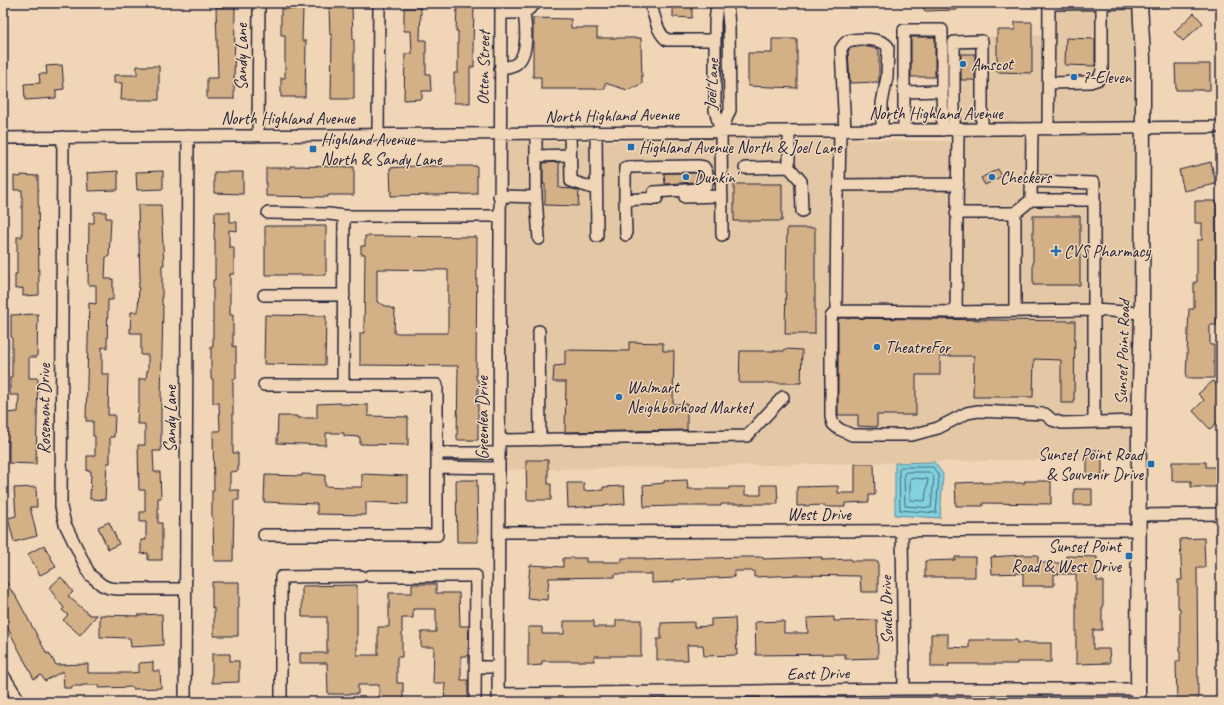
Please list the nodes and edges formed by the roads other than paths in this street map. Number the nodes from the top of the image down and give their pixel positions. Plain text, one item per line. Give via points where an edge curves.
1 (259, 3) edge
2 (379, 3) edge
3 (650, 3) edge
4 (717, 3) edge
5 (727, 3) edge
6 (1112, 3) edge
7 (1131, 3) edge
8 (1140, 3) edge
9 (1102, 4) edge
10 (530, 7) edge
11 (501, 8) edge
12 (715, 40) junction
13 (500, 69) junction
14 (1049, 83) junction
15 (942, 91) junction
16 (904, 92) junction
17 (1221, 127) edge
18 (1143, 128) junction
19 (982, 129) junction
20 (1032, 129) junction
21 (1048, 129) junction
22 (882, 130) junction
23 (904, 130) junction
24 (952, 130) junction
25 (789, 131) junction
26 (842, 131) junction
27 (570, 132) junction
28 (596, 132) junction
29 (721, 132) junction
30 (536, 133) junction
31 (378, 134) junction
32 (500, 134) junction
33 (258, 135) junction
34 (188, 136) junction
35 (63, 137) junction
36 (3, 138) edge
37 (570, 155) junction
38 (536, 156) junction
39 (789, 167) junction
40 (745, 168) dead end
41 (1032, 181) junction
42 (958, 184) junction
43 (839, 185) junction
44 (596, 189) junction
45 (499, 196) junction
46 (722, 196) junction
47 (536, 197) junction
48 (651, 199) junction
49 (625, 200) junction
50 (1032, 200) junction
51 (1094, 200) junction
52 (802, 211) dead end
53 (268, 213) dead end
54 (956, 213) junction
55 (1015, 213) junction
56 (344, 216) junction
57 (499, 216) junction
58 (626, 235) dead end
59 (722, 235) dead end
60 (596, 236) dead end
61 (538, 239) dead end
62 (264, 295) dead end
63 (344, 296) junction
64 (1094, 310) junction
65 (836, 311) junction
66 (1015, 311) junction
67 (956, 312) junction
68 (1142, 313) junction
69 (539, 331) dead end
70 (264, 385) dead end
71 (343, 385) junction
72 (783, 397) dead end
73 (1139, 421) junction
74 (1094, 422) junction
75 (499, 440) junction
76 (540, 440) junction
77 (437, 453) junction
78 (499, 453) junction
79 (437, 467) junction
80 (499, 468) junction
81 (1221, 514) edge
82 (1138, 515) junction
83 (1138, 530) junction
84 (902, 531) junction
85 (499, 532) junction
86 (264, 535) dead end
87 (186, 588) junction
88 (475, 667) junction
89 (498, 667) junction
90 (3, 675) edge
91 (904, 689) junction
92 (766, 696) edge
93 (1138, 696) edge
94 (498, 698) edge
95 (20, 702) edge
96 (185, 702) edge
97 (281, 702) edge
98 (475, 702) edge

1 - 33 street, Sandy Lane
2 - 31 street
3 - 12 street via 660,32 667,40
4 - 12 street, Joel Lane
5 - 29 street, Joel Lane via 730,110
6 - 7 street
6 - 9 street
8 - 18 main road, Sunset Point Road via 1144,58
9 - 14 street via 1102,71 1099,79 1090,82
9 - 14 street via 1050,4
10 - 11 street
10 - 13 street via 525,49 521,58 518,63
11 - 13 street, Otten Street
12 - 29 street, Joel Lane via 715,110
13 - 32 street, Otten Street
14 - 21 street
15 - 16 street
15 - 16 street via 942,30 904,30
15 - 24 street
16 - 23 street
17 - 18 street, North Highland Avenue
18 - 21 street, North Highland Avenue
18 - 68 main road, Sunset Point Road
19 - 20 street, North Highland Avenue
19 - 24 street, North Highland Avenue
19 - 24 street via 982,42 954,42
20 - 21 street, North Highland Avenue
20 - 41 street
22 - 23 street, North Highland Avenue
22 - 26 street, North Highland Avenue
22 - 26 street via 888,47 887,44 872,39 847,41 841,49
23 - 24 street, North Highland Avenue
24 - 42 street
25 - 26 street, North Highland Avenue
25 - 29 street, North Highland Avenue
25 - 39 street
26 - 43 street
27 - 28 street, North Highland Avenue
27 - 30 street, North Highland Avenue
27 - 37 street
28 - 29 street, North Highland Avenue
28 - 44 street
29 - 46 street
30 - 32 street, North Highland Avenue
30 - 38 street
31 - 32 street, North Highland Avenue
31 - 33 street, North Highland Avenue
32 - 45 street, Greenlea Drive
33 - 34 street, North Highland Avenue
34 - 35 street, North Highland Avenue
34 - 87 street, Sandy Lane
35 - 36 street, North Highland Avenue
35 - 87 street, Rosemont Drive via 61,507 65,524 90,575 109,588
37 - 38 street
37 - 44 street via 571,181
38 - 47 street
39 - 40 street
39 - 52 street via 801,181
41 - 50 street
41 - 51 street via 1094,183
42 - 43 street
42 - 54 street
43 - 65 street
44 - 60 street
45 - 47 street
45 - 57 street, Greenlea Drive
46 - 48 street
46 - 59 street
47 - 61 street
48 - 49 street
48 - 49 street via 654,192 700,189 706,186 708,175 704,167 625,168
49 - 58 street
50 - 51 street
50 - 55 street
51 - 64 street
53 - 56 street
54 - 55 street
54 - 67 street
55 - 66 street
56 - 57 street
56 - 63 street
57 - 75 street, Greenlea Drive
62 - 63 street
63 - 71 street
64 - 66 street
64 - 68 street
64 - 74 street
65 - 67 street
65 - 74 street via 831,317 831,417 833,424 852,435 912,436 938,428 967,413 978,411 1045,414 1052,420 1062,423
66 - 67 street
68 - 73 main road, Sunset Point Road
69 - 76 street
70 - 71 street
71 - 77 street via 437,385
72 - 76 street via 747,436
73 - 74 street
73 - 82 main road, Sunset Point Road
75 - 76 street
75 - 78 street, Greenlea Drive
77 - 78 street
77 - 79 street
78 - 80 street, Greenlea Drive
79 - 80 street
79 - 86 street via 436,535
80 - 85 street, Greenlea Drive
81 - 82 street
82 - 83 main road, Sunset Point Road
83 - 84 street, West Drive
83 - 93 main road, Sunset Point Road
84 - 85 street, West Drive
84 - 91 street, South Drive
85 - 89 street, Greenlea Drive
87 - 96 street, Sandy Lane
88 - 89 street
88 - 97 street via 476,576 281,577
88 - 98 street
89 - 94 street, Greenlea Drive
90 - 95 street
91 - 92 street, East Drive
91 - 93 street, East Drive
92 - 94 street, East Drive

